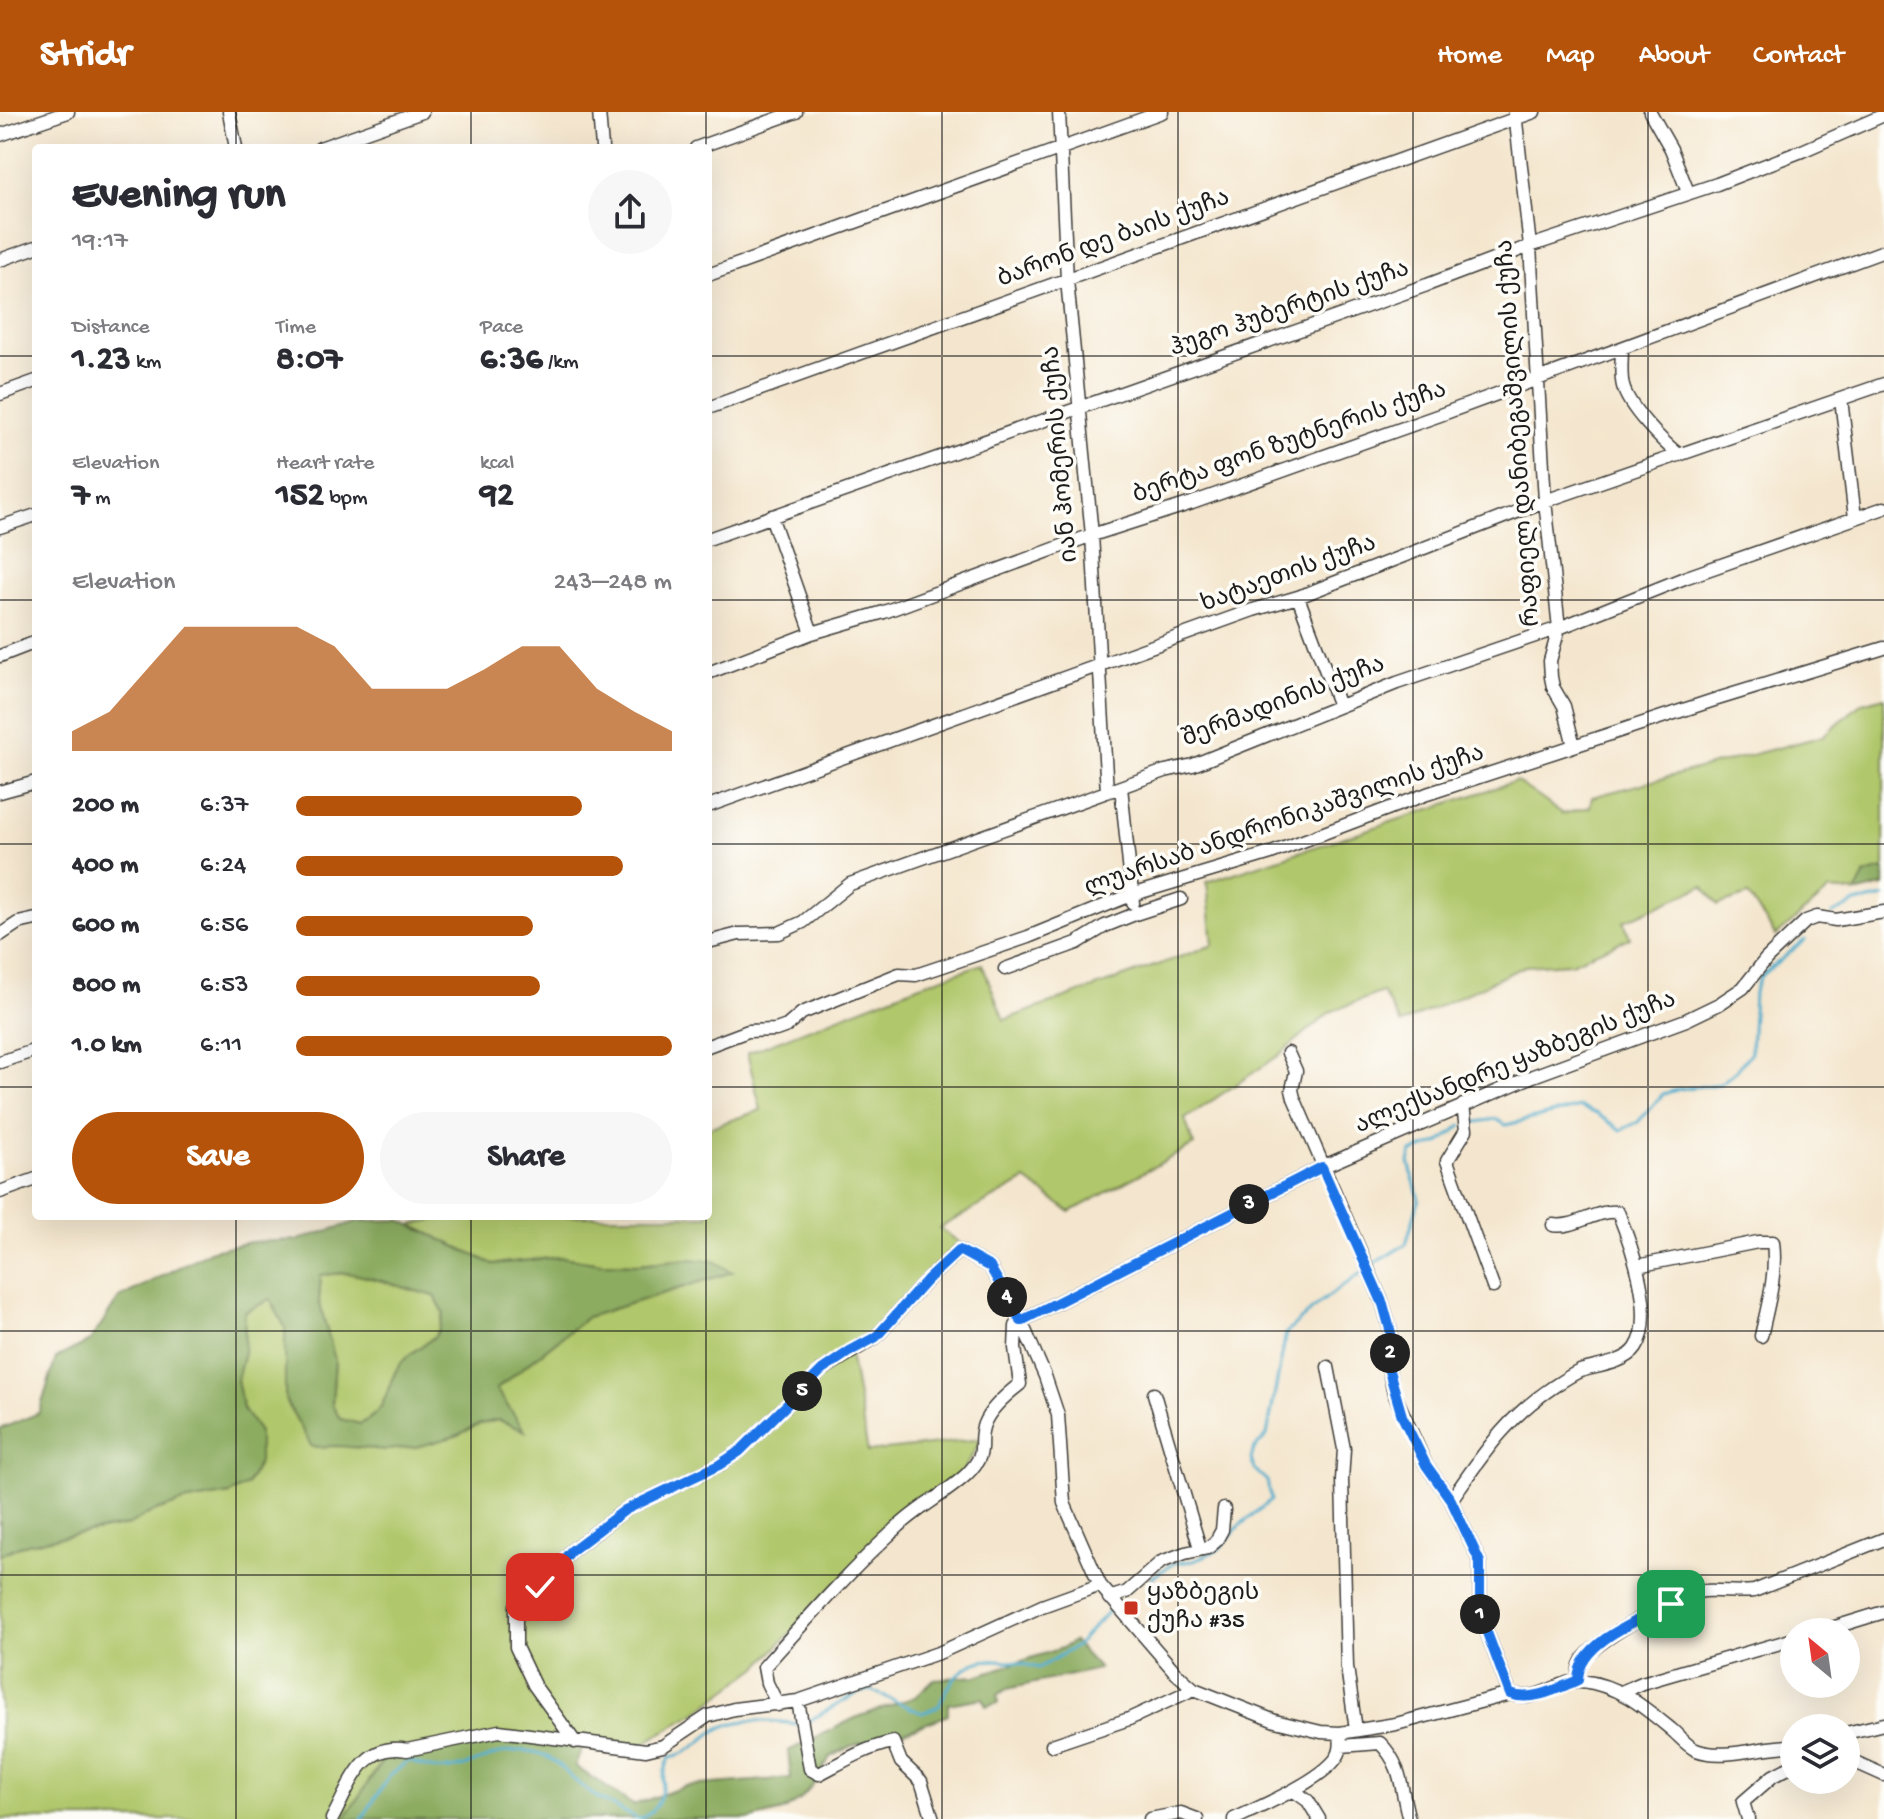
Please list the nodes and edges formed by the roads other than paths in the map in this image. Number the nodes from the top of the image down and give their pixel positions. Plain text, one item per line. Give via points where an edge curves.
1 (68, 112) edge
2 (229, 112) edge
3 (422, 112) edge
4 (599, 112) edge
5 (796, 112) edge
6 (1059, 112) edge
7 (1162, 112) edge
8 (1534, 112) edge
9 (1650, 112) edge
10 (1515, 115) edge
11 (1884, 115) edge
12 (0, 135) edge
13 (235, 144) edge
14 (331, 144) edge
15 (602, 144) edge
16 (707, 144) edge
17 (1061, 147) junction
18 (1688, 192) junction
19 (1530, 246) junction
20 (32, 248) edge
21 (1884, 251) edge
22 (0, 260) edge
23 (712, 274) edge
24 (1067, 280) junction
25 (1622, 348) junction
26 (1539, 378) junction
27 (32, 382) edge
28 (1884, 384) edge
29 (0, 394) edge
30 (1841, 399) junction
31 (712, 407) edge
32 (1080, 408) junction
33 (1679, 455) junction
34 (1545, 501) junction
35 (1884, 508) edge
36 (32, 516) edge
37 (771, 516) junction
38 (1855, 518) junction
39 (0, 527) edge
40 (1092, 535) junction
41 (712, 538) edge
42 (1298, 597) junction
43 (1559, 628) junction
44 (812, 633) junction
45 (32, 644) edge
46 (1884, 648) edge
47 (0, 656) edge
48 (1101, 665) junction
49 (712, 671) edge
50 (1339, 706) junction
51 (1574, 746) junction
52 (32, 783) edge
53 (1121, 787) junction
54 (0, 792) edge
55 (1107, 792) junction
56 (712, 805) edge
57 (1131, 895) junction
58 (1181, 899) dead end
59 (1884, 912) edge
60 (1135, 914) junction
61 (32, 920) edge
62 (0, 935) edge
63 (712, 941) edge
64 (1005, 969) dead end
65 (712, 1044) edge
66 (32, 1051) edge
67 (1288, 1053) dead end
68 (0, 1062) edge
69 (1463, 1108) junction
70 (1322, 1167) junction
71 (32, 1180) edge
72 (0, 1192) edge
73 (1553, 1225) dead end
74 (1637, 1266) junction
75 (1493, 1287) dead end
76 (1021, 1321) junction
77 (1761, 1336) dead end
78 (1328, 1367) dead end
79 (1154, 1394) dead end
80 (1451, 1500) junction
81 (1224, 1509) dead end
82 (1884, 1539) edge
83 (1200, 1548) junction
84 (1100, 1585) junction
85 (1109, 1598) junction
86 (1884, 1612) edge
87 (1860, 1619) edge
88 (1780, 1643) edge
89 (1578, 1680) junction
90 (1194, 1689) junction
91 (1621, 1692) junction
92 (1510, 1694) junction
93 (798, 1701) junction
94 (778, 1705) junction
95 (1884, 1724) edge
96 (1356, 1730) junction
97 (1860, 1730) edge
98 (1341, 1739) junction
99 (575, 1742) junction
100 (1052, 1745) dead end
101 (1780, 1747) edge
102 (1860, 1764) edge
103 (1780, 1772) edge
104 (1884, 1775) edge
105 (1294, 1791) junction
106 (1395, 1818) edge
107 (332, 1819) edge
108 (933, 1819) edge
109 (1150, 1819) edge
110 (1197, 1819) edge
111 (1234, 1819) edge
112 (1319, 1819) edge
113 (1409, 1819) edge
114 (1748, 1819) edge

1 - 12 street
2 - 13 street
3 - 14 street
4 - 15 street
5 - 16 street
6 - 17 street, იან ჰომერის ქუჩა
7 - 17 street
8 - 10 street, ბარონ დე ბაის ქუჩა
9 - 18 street
10 - 19 street, რაფიელ დანიბეგაშვილის ქუჩა
10 - 24 street, ბარონ დე ბაის ქუჩა
11 - 18 street, ჰუგო ჰუბერტის ქუჩა
17 - 23 street
17 - 24 street, იან ჰომერის ქუჩა
18 - 19 street, ჰუგო ჰუბერტის ქუჩა
19 - 26 street, რაფიელ დანიბეგაშვილის ქუჩა
19 - 32 street, ჰუგო ჰუბერტის ქუჩა
20 - 22 street
21 - 25 street, ბერტა ფონ ზუტნერის ქუჩა
24 - 31 street, ბარონ დე ბაის ქუჩა
24 - 32 street, იან ჰომერის ქუჩა
25 - 26 street, ბერტა ფონ ზუტნერის ქუჩა
25 - 33 street via 1628,398
26 - 34 street, რაფიელ დანიბეგაშვილის ქუჩა
26 - 40 street, ბერტა ფონ ზუტნერის ქუჩა
27 - 29 street
28 - 30 street, ხატაეთის ქუჩა
30 - 33 street, ხატაეთის ქუჩა
30 - 38 street
32 - 37 street, ჰუგო ჰუბერტის ქუჩა
32 - 40 street, იან ჰომერის ქუჩა
33 - 34 street, ხატაეთის ქუჩა
34 - 42 street, ხატაეთის ქუჩა
34 - 43 street, რაფიელ დანიბეგაშვილის ქუჩა
35 - 38 street, შერმადინის ქუჩა
36 - 39 street
37 - 41 street, ჰუგო ჰუბერტის ქუჩა
37 - 44 street
38 - 43 street, შერმადინის ქუჩა
40 - 44 street, ბერტა ფონ ზუტნერის ქუჩა
40 - 48 street, იან ჰომერის ქუჩა
42 - 48 street, ხატაეთის ქუჩა
42 - 50 street
43 - 50 street, შერმადინის ქუჩა
43 - 51 street, რაფიელ დანიბეგაშვილის ქუჩა via 1551,677
44 - 49 street, ბერტა ფონ ზუტნერის ქუჩა
45 - 47 street
46 - 51 street, ლუარსაბ ანდრონიკაშვილის ქუჩა
48 - 55 street, იან ჰომერის ქუჩა
48 - 56 street, ხატაეთის ქუჩა
50 - 53 street, შერმადინის ქუჩა via 1193,765
51 - 57 street, ლუარსაბ ანდრონიკაშვილის ქუჩა via 1271,853
52 - 54 street
53 - 55 street, შერმადინის ქუჩა
53 - 57 street
55 - 63 street, შერმადინის ქუჩა via 850,884 803,922 779,933
57 - 60 street
57 - 65 street, ლუარსაბ ანდრონიკაშვილის ქუჩა via 916,975 899,974 802,1013 776,1030 748,1031
58 - 60 street
59 - 69 street, ალექსანდრე ყაზბეგის ქუჩა via 1836,920 1817,917 1794,931 1743,988 1719,1004
60 - 64 street via 1077,943
61 - 62 street
66 - 68 street
67 - 70 street via 1296,1071 1294,1098
69 - 70 street, ალექსანდრე ყაზბეგის ქუჩა
69 - 75 street via 1466,1130 1447,1161
70 - 76 street, ალექსანდრე ყაზბეგის ქუჩა
70 - 80 street via 1383,1304 1398,1405 1426,1465
71 - 72 street
73 - 74 street via 1565,1227 1618,1212
74 - 77 street via 1773,1242 1773,1282
74 - 80 street via 1643,1322 1631,1354 1576,1372 1519,1412
76 - 84 street via 1058,1415 1064,1503
76 - 94 street via 1015,1348 1020,1384 983,1425 983,1452 951,1488 881,1542 764,1667
76 - 99 street via 990,1267 959,1250 876,1337 822,1370 740,1451 625,1510 571,1551 516,1605 514,1627 516,1647 534,1685
78 - 96 street via 1344,1449 1347,1667
79 - 83 street
80 - 92 street via 1480,1562 1480,1614
81 - 83 street via 1216,1541
82 - 89 street via 1754,1591 1690,1594 1593,1648 1583,1659
83 - 85 street via 1161,1562 1127,1592
84 - 85 street
84 - 93 street via 941,1652
85 - 90 street
86 - 87 street
88 - 91 street
89 - 91 street
89 - 92 street via 1521,1698
90 - 98 street via 1275,1721
90 - 100 street via 1129,1719
91 - 101 street via 1694,1749
92 - 96 street
93 - 94 street
93 - 108 street via 810,1769 819,1774 851,1755 893,1742 901,1762 921,1781
94 - 99 street via 708,1716 663,1746 646,1750
95 - 97 street
96 - 98 street
98 - 105 street via 1331,1764
98 - 113 street via 1380,1743 1393,1756
99 - 107 street via 499,1731 407,1750 393,1747 371,1755 357,1770
102 - 104 street
103 - 114 street via 1743,1802
105 - 111 street
105 - 112 street
106 - 113 street
109 - 110 street via 1181,1813

